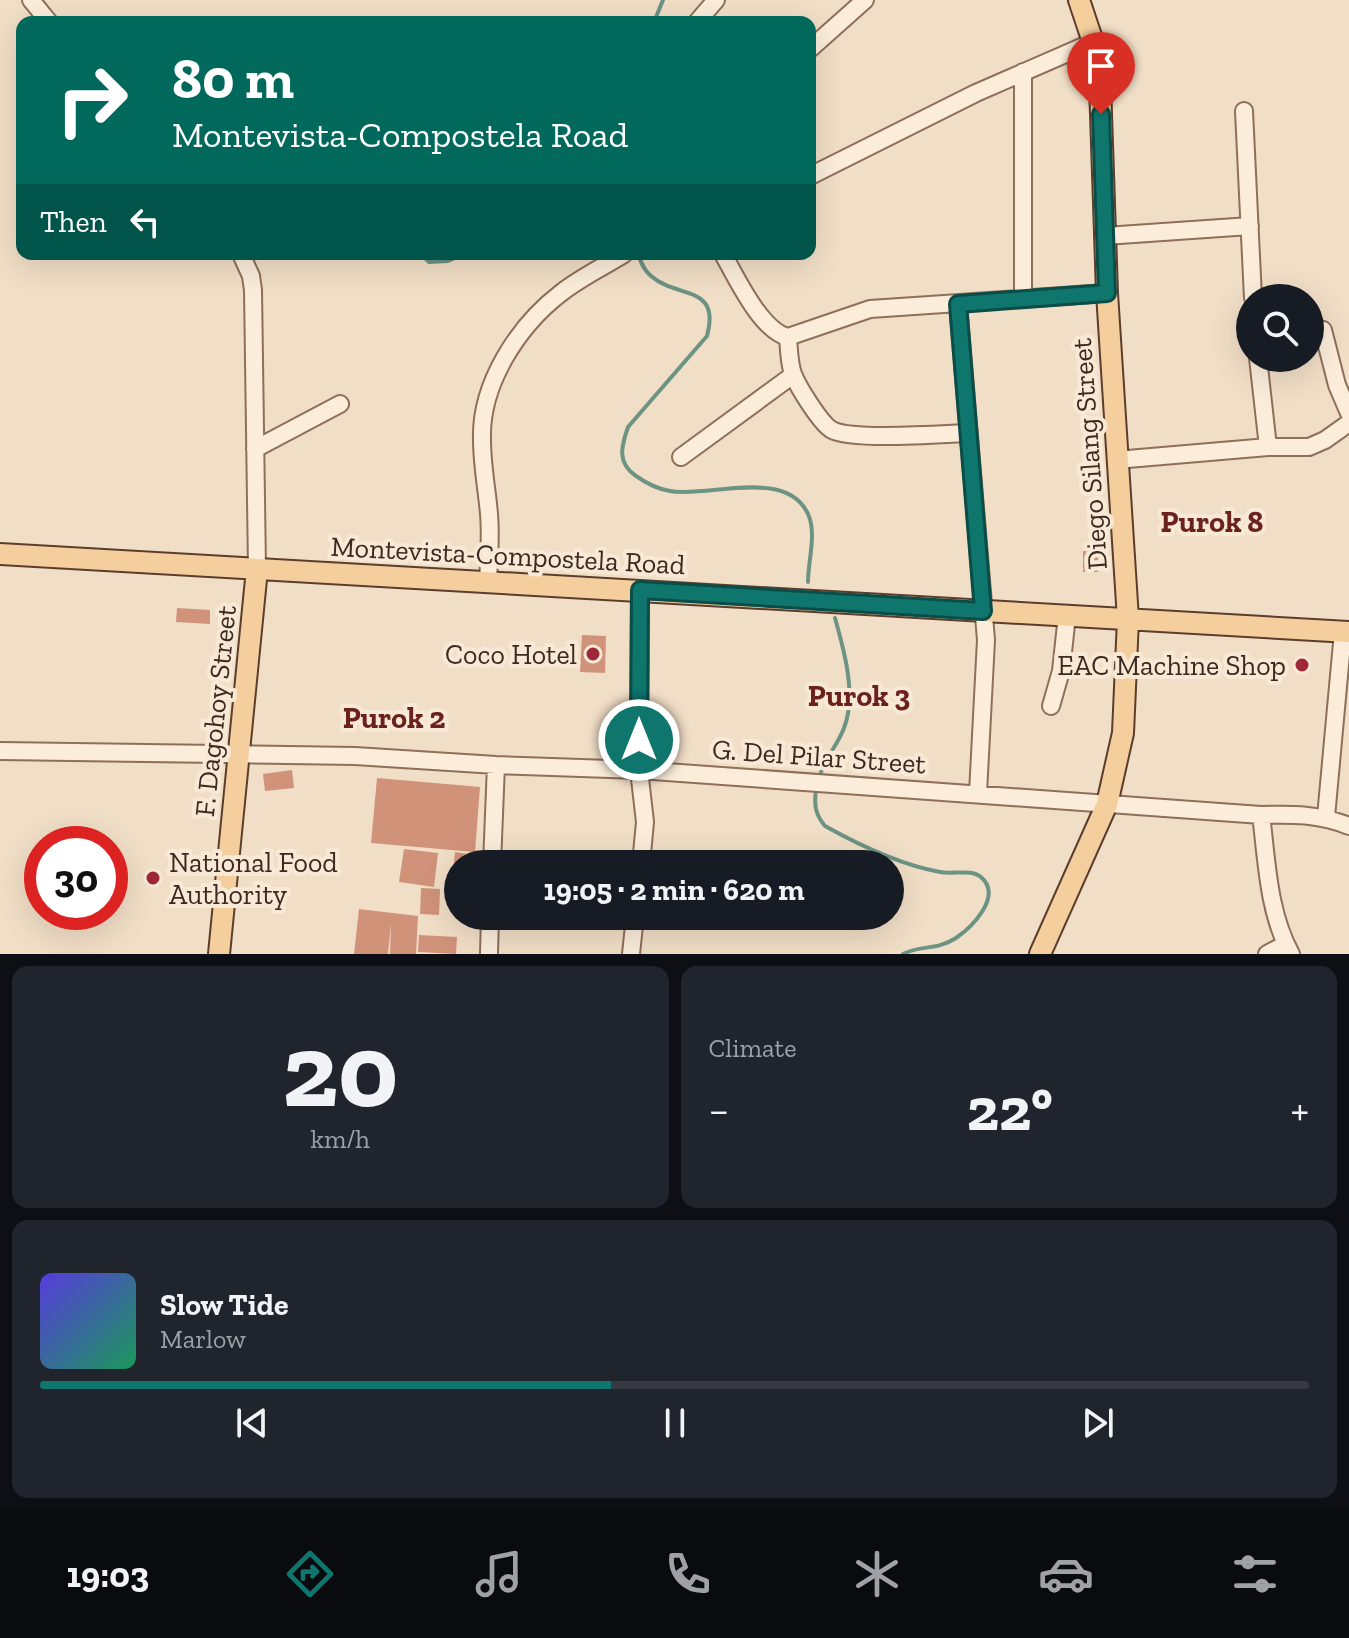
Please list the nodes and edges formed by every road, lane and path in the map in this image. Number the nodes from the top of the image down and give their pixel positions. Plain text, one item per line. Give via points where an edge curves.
1 (31, 0) edge
2 (716, 0) edge
3 (865, 0) edge
4 (1079, 0) edge
5 (44, 16) edge
6 (702, 16) edge
7 (1093, 42) junction
8 (816, 44) edge
9 (1023, 72) junction
10 (1244, 111) dead end
11 (816, 173) edge
12 (1250, 226) junction
13 (1105, 236) junction
14 (244, 260) edge
15 (614, 260) edge
16 (727, 260) edge
17 (1252, 284) edge
18 (1107, 293) junction
19 (1023, 298) junction
20 (958, 304) junction
21 (1324, 334) edge
22 (788, 337) junction
23 (1260, 372) edge
24 (793, 375) junction
25 (340, 404) dead end
26 (1349, 413) edge
27 (1349, 423) edge
28 (968, 433) junction
29 (1268, 447) junction
30 (255, 449) junction
31 (681, 457) dead end
32 (1116, 460) junction
33 (0, 554) edge
34 (257, 569) junction
35 (488, 582) junction
36 (640, 590) junction
37 (983, 611) junction
38 (1067, 615) junction
39 (1128, 619) junction
40 (1346, 632) edge
41 (1051, 706) dead end
42 (0, 751) edge
43 (239, 753) junction
44 (496, 765) junction
45 (639, 770) junction
46 (978, 793) junction
47 (1107, 804) junction
48 (1261, 815) junction
49 (1326, 817) junction
50 (1349, 826) edge
51 (493, 850) edge
52 (642, 850) edge
53 (490, 930) edge
54 (634, 930) edge
55 (1288, 949) edge
56 (219, 954) edge
57 (489, 954) edge
58 (631, 954) edge
59 (1040, 954) edge
60 (1267, 954) edge

1 - 5 street
2 - 6 street
3 - 8 street
4 - 7 main road, Diego Silang Street
7 - 9 street
7 - 13 main road, Diego Silang Street via 1100,84
9 - 11 street
9 - 19 street
10 - 12 street
12 - 13 street
12 - 17 street
13 - 18 main road, Diego Silang Street
14 - 30 street via 253,290
15 - 35 street via 542,310 492,383 482,440
16 - 22 street via 764,321
18 - 19 street
18 - 32 main road, Diego Silang Street
19 - 20 street
20 - 22 street via 870,309
20 - 28 street
21 - 26 street
22 - 24 street
23 - 29 street
24 - 28 street via 834,431
24 - 31 street
25 - 30 street
27 - 29 street via 1317,445
28 - 37 street
29 - 32 street
30 - 34 street
32 - 39 main road, Diego Silang Street
33 - 34 main road, Montevista-Compostela Road
34 - 35 main road, Montevista-Compostela Road
34 - 43 main road, F. Dagohoy Street
35 - 36 main road, Montevista-Compostela Road
36 - 37 main road, Montevista-Compostela Road
36 - 45 street
37 - 38 main road, Montevista-Compostela Road
37 - 46 street via 987,663
38 - 39 main road, Montevista-Compostela Road
38 - 41 street
39 - 40 main road, Montevista-Compostela Road
39 - 47 main road, Diego Silang Street via 1123,733
40 - 49 street
42 - 43 street, G. Del Pilar Street
43 - 44 street, G. Del Pilar Street
43 - 56 main road, F. Dagohoy Street
44 - 45 street, G. Del Pilar Street
44 - 51 street
45 - 46 street, G. Del Pilar Street
45 - 52 street
46 - 47 street, G. Del Pilar Street
47 - 48 street, G. Del Pilar Street
47 - 59 main road, Diego Silang Street
48 - 49 street, G. Del Pilar Street
48 - 55 street via 1270,890
49 - 50 street, G. Del Pilar Street
53 - 57 street
54 - 58 street
55 - 60 street

